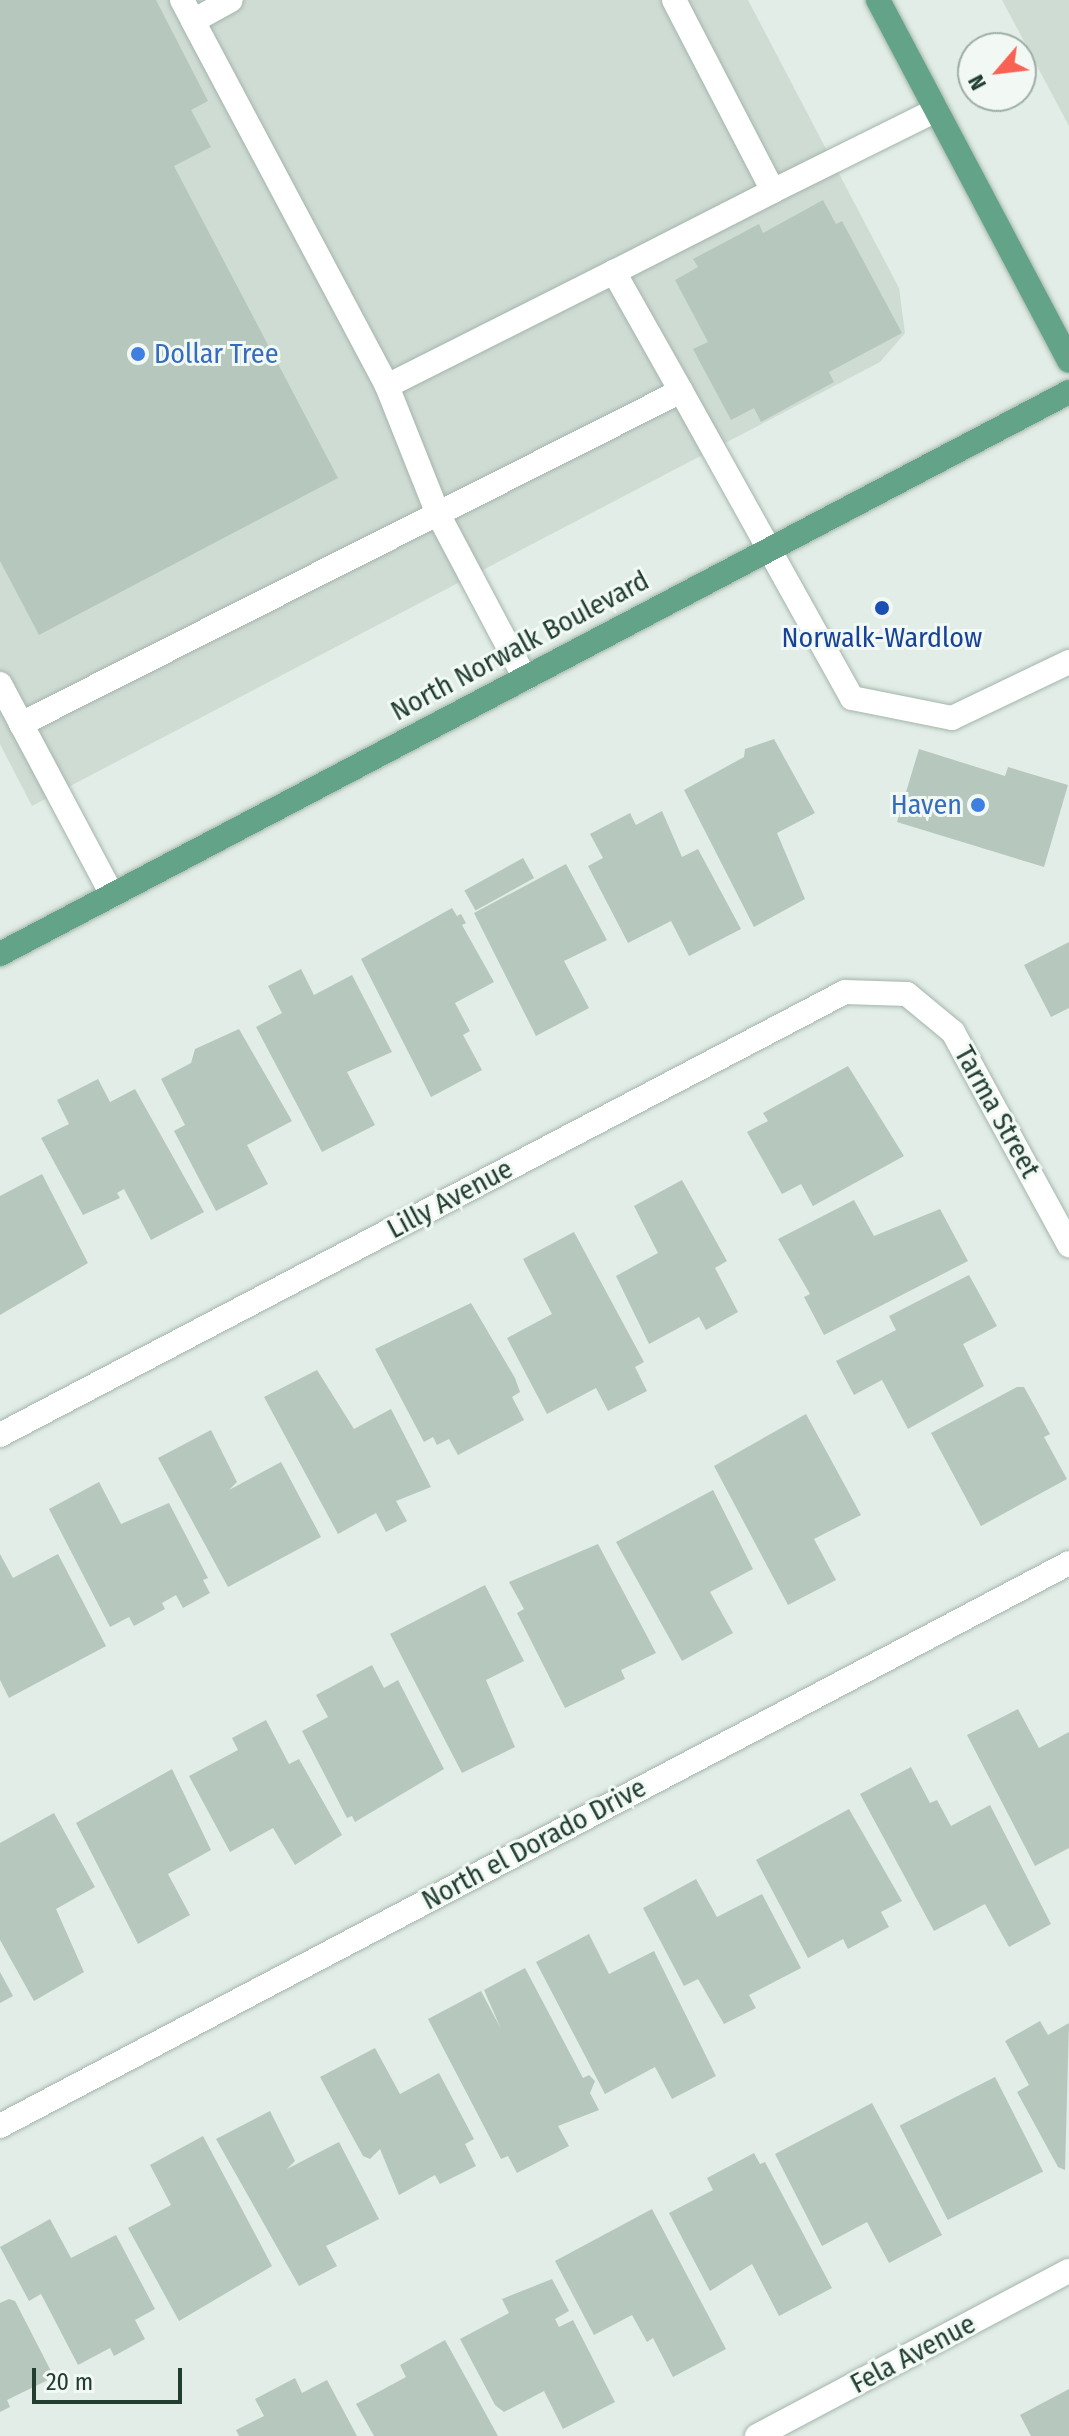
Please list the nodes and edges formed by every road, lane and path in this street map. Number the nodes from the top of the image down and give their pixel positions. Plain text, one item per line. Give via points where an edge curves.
1 (231, 0) edge
2 (674, 0) edge
3 (878, 0) edge
4 (188, 11) edge
5 (936, 110) junction
6 (773, 191) junction
7 (614, 272) junction
8 (1069, 360) edge
9 (387, 386) junction
10 (681, 391) junction
11 (1069, 392) edge
12 (438, 514) junction
13 (768, 549) junction
14 (1069, 662) edge
15 (525, 678) junction
16 (0, 684) edge
17 (21, 724) junction
18 (112, 895) junction
19 (0, 954) edge
20 (907, 994) joint
21 (1069, 1245) edge
22 (0, 1435) edge
23 (1069, 1563) edge
24 (0, 2126) edge
25 (1069, 2271) edge
26 (757, 2436) edge

1 - 4 street
2 - 6 street
3 - 5 main road
4 - 9 street
5 - 6 street
5 - 8 main road
6 - 7 street
7 - 9 street
7 - 10 street
9 - 12 street
10 - 12 street
10 - 13 street
11 - 13 main road, North Norwalk Boulevard
12 - 15 street
12 - 17 street
13 - 14 street via 852,698 952,718
13 - 15 main road, North Norwalk Boulevard
15 - 18 main road, North Norwalk Boulevard
16 - 17 street
17 - 18 street
18 - 19 main road, North Norwalk Boulevard
20 - 21 street, Tarma Street via 953,1032
20 - 22 street, Lilly Avenue via 845,992
23 - 24 street, North el Dorado Drive
25 - 26 street, Fela Avenue

